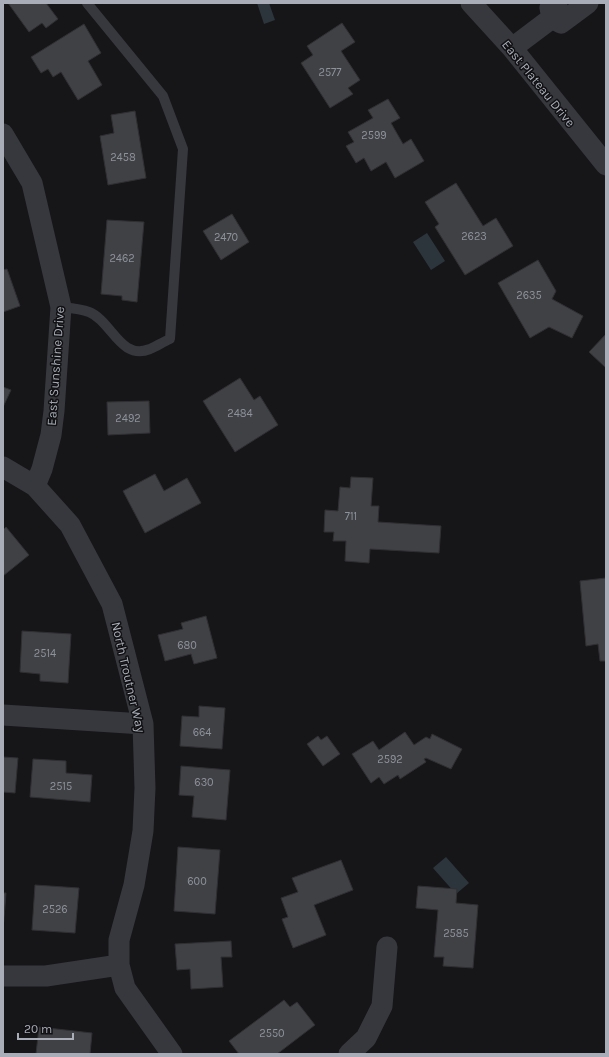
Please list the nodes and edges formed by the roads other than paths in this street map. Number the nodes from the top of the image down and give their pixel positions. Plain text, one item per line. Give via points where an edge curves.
1 (87, 3) edge
2 (471, 3) edge
3 (588, 3) edge
4 (554, 11) edge
5 (512, 48) junction
6 (3, 134) edge
7 (606, 165) edge
8 (61, 307) junction
9 (3, 467) edge
10 (35, 486) junction
11 (3, 715) edge
12 (143, 724) junction
13 (387, 947) dead end
14 (119, 966) junction
15 (3, 976) edge
16 (172, 1054) edge
17 (349, 1054) edge

1 - 8 lane via 163,96 183,150 170,339 149,350 132,350 118,341 105,323 89,312
2 - 5 street, East Plateau Drive
3 - 4 street via 561,23
4 - 5 street
5 - 7 street, East Plateau Drive
6 - 8 street, East Sunshine Drive via 32,183
8 - 10 street, East Sunshine Drive via 51,435
9 - 10 street, North Troutner Way
10 - 12 street, North Troutner Way via 70,526 112,604
11 - 12 street
12 - 14 street, North Troutner Way via 143,831 134,884 119,940
13 - 17 street via 382,1006 366,1038
14 - 15 street via 46,976
14 - 16 street, North Troutner Way via 125,988

